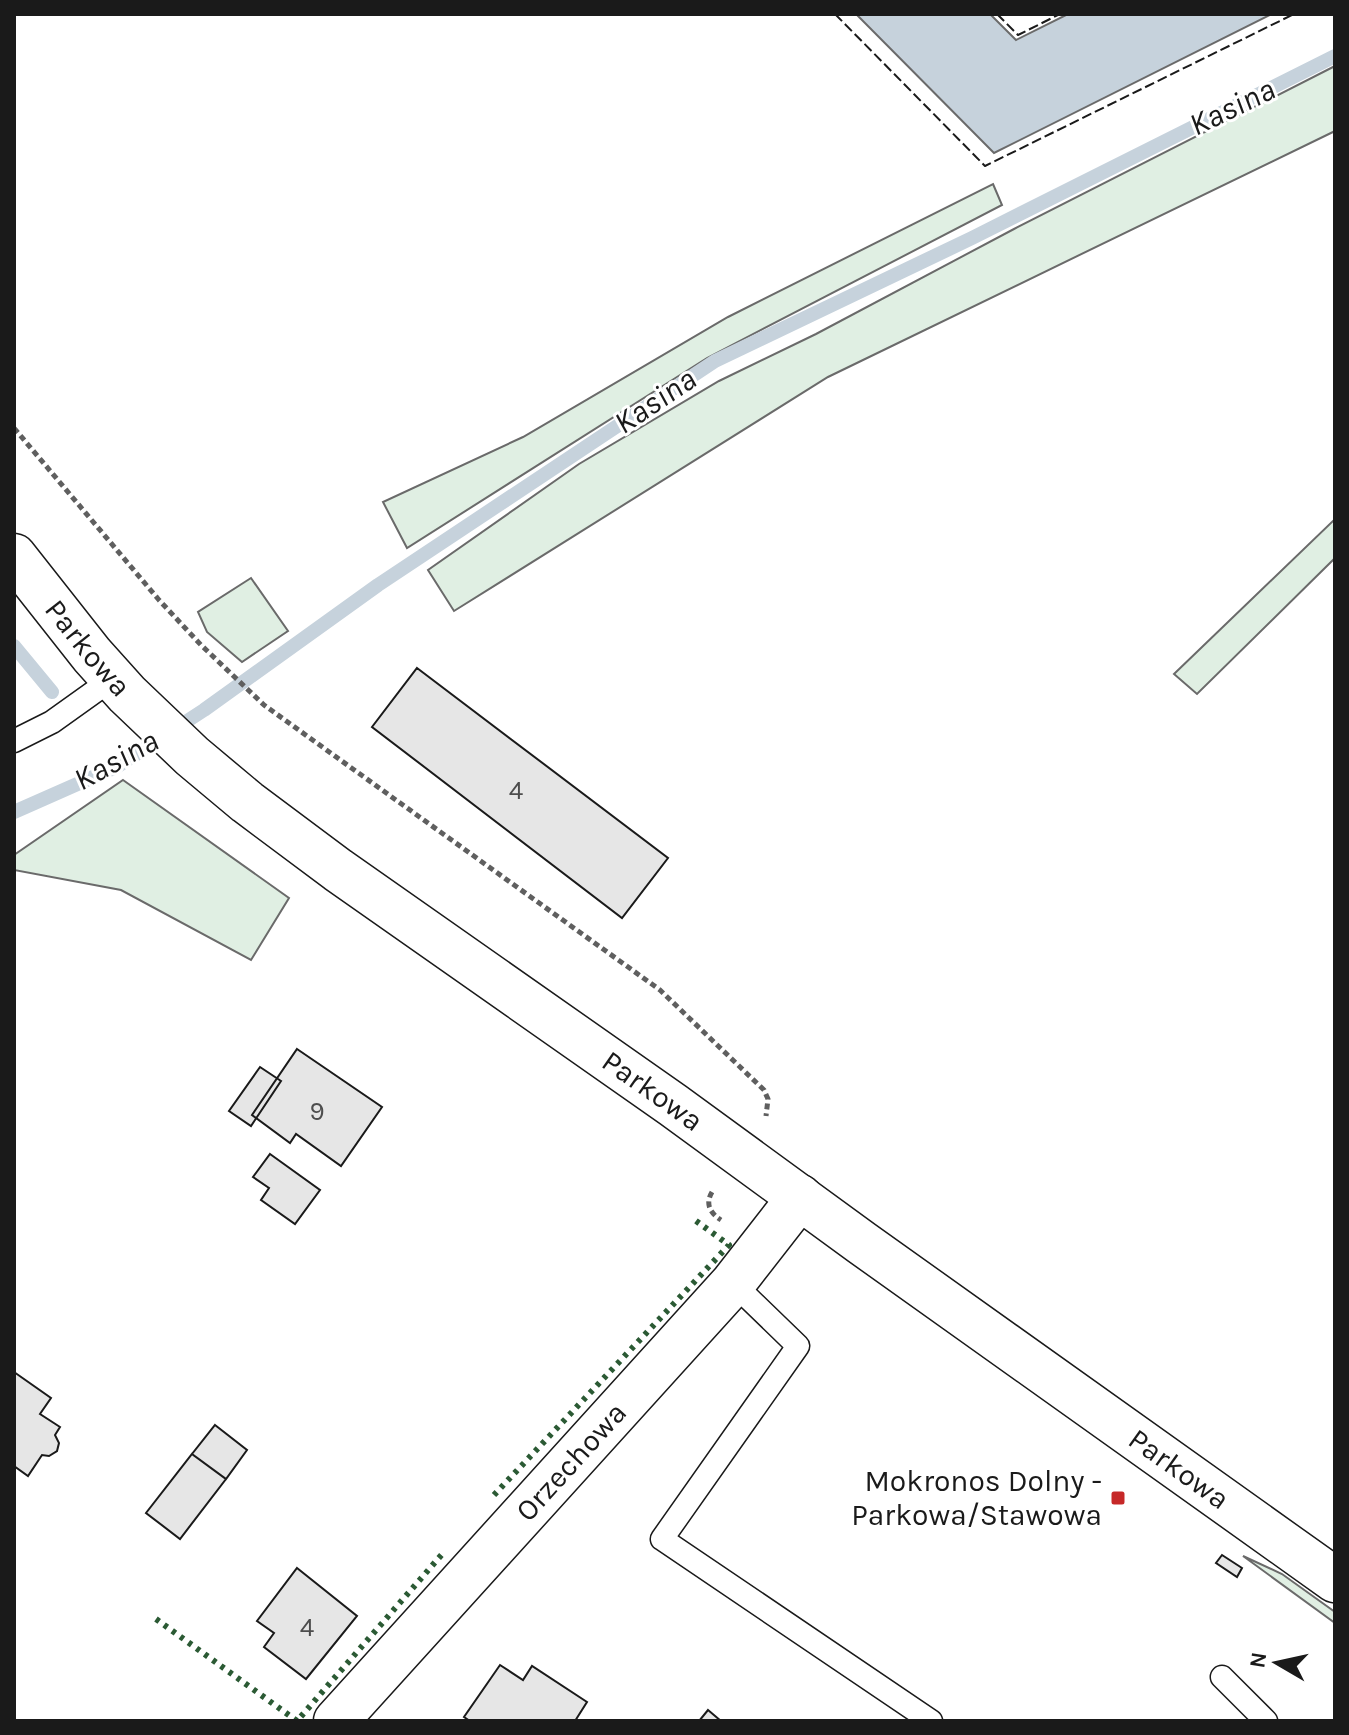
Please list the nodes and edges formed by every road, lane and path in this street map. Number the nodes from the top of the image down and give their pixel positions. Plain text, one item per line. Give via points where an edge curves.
1 (14, 428) edge
2 (14, 556) edge
3 (121, 685) junction
4 (14, 741) edge
5 (763, 1123) dead end
6 (800, 1197) junction
7 (733, 1283) junction
8 (1335, 1580) edge
9 (1222, 1677) dead end
10 (336, 1721) edge
11 (931, 1721) edge
12 (1266, 1721) edge

1 - 5 path via 149,589 264,705 660,990 764,1090 768,1099
2 - 3 main road, Parkowa
3 - 4 lane
3 - 6 main road, Parkowa via 247,802
6 - 7 main road, Orzechowa
6 - 8 main road, Parkowa
7 - 10 main road, Orzechowa
7 - 11 lane via 798,1346 662,1539
9 - 12 lane

